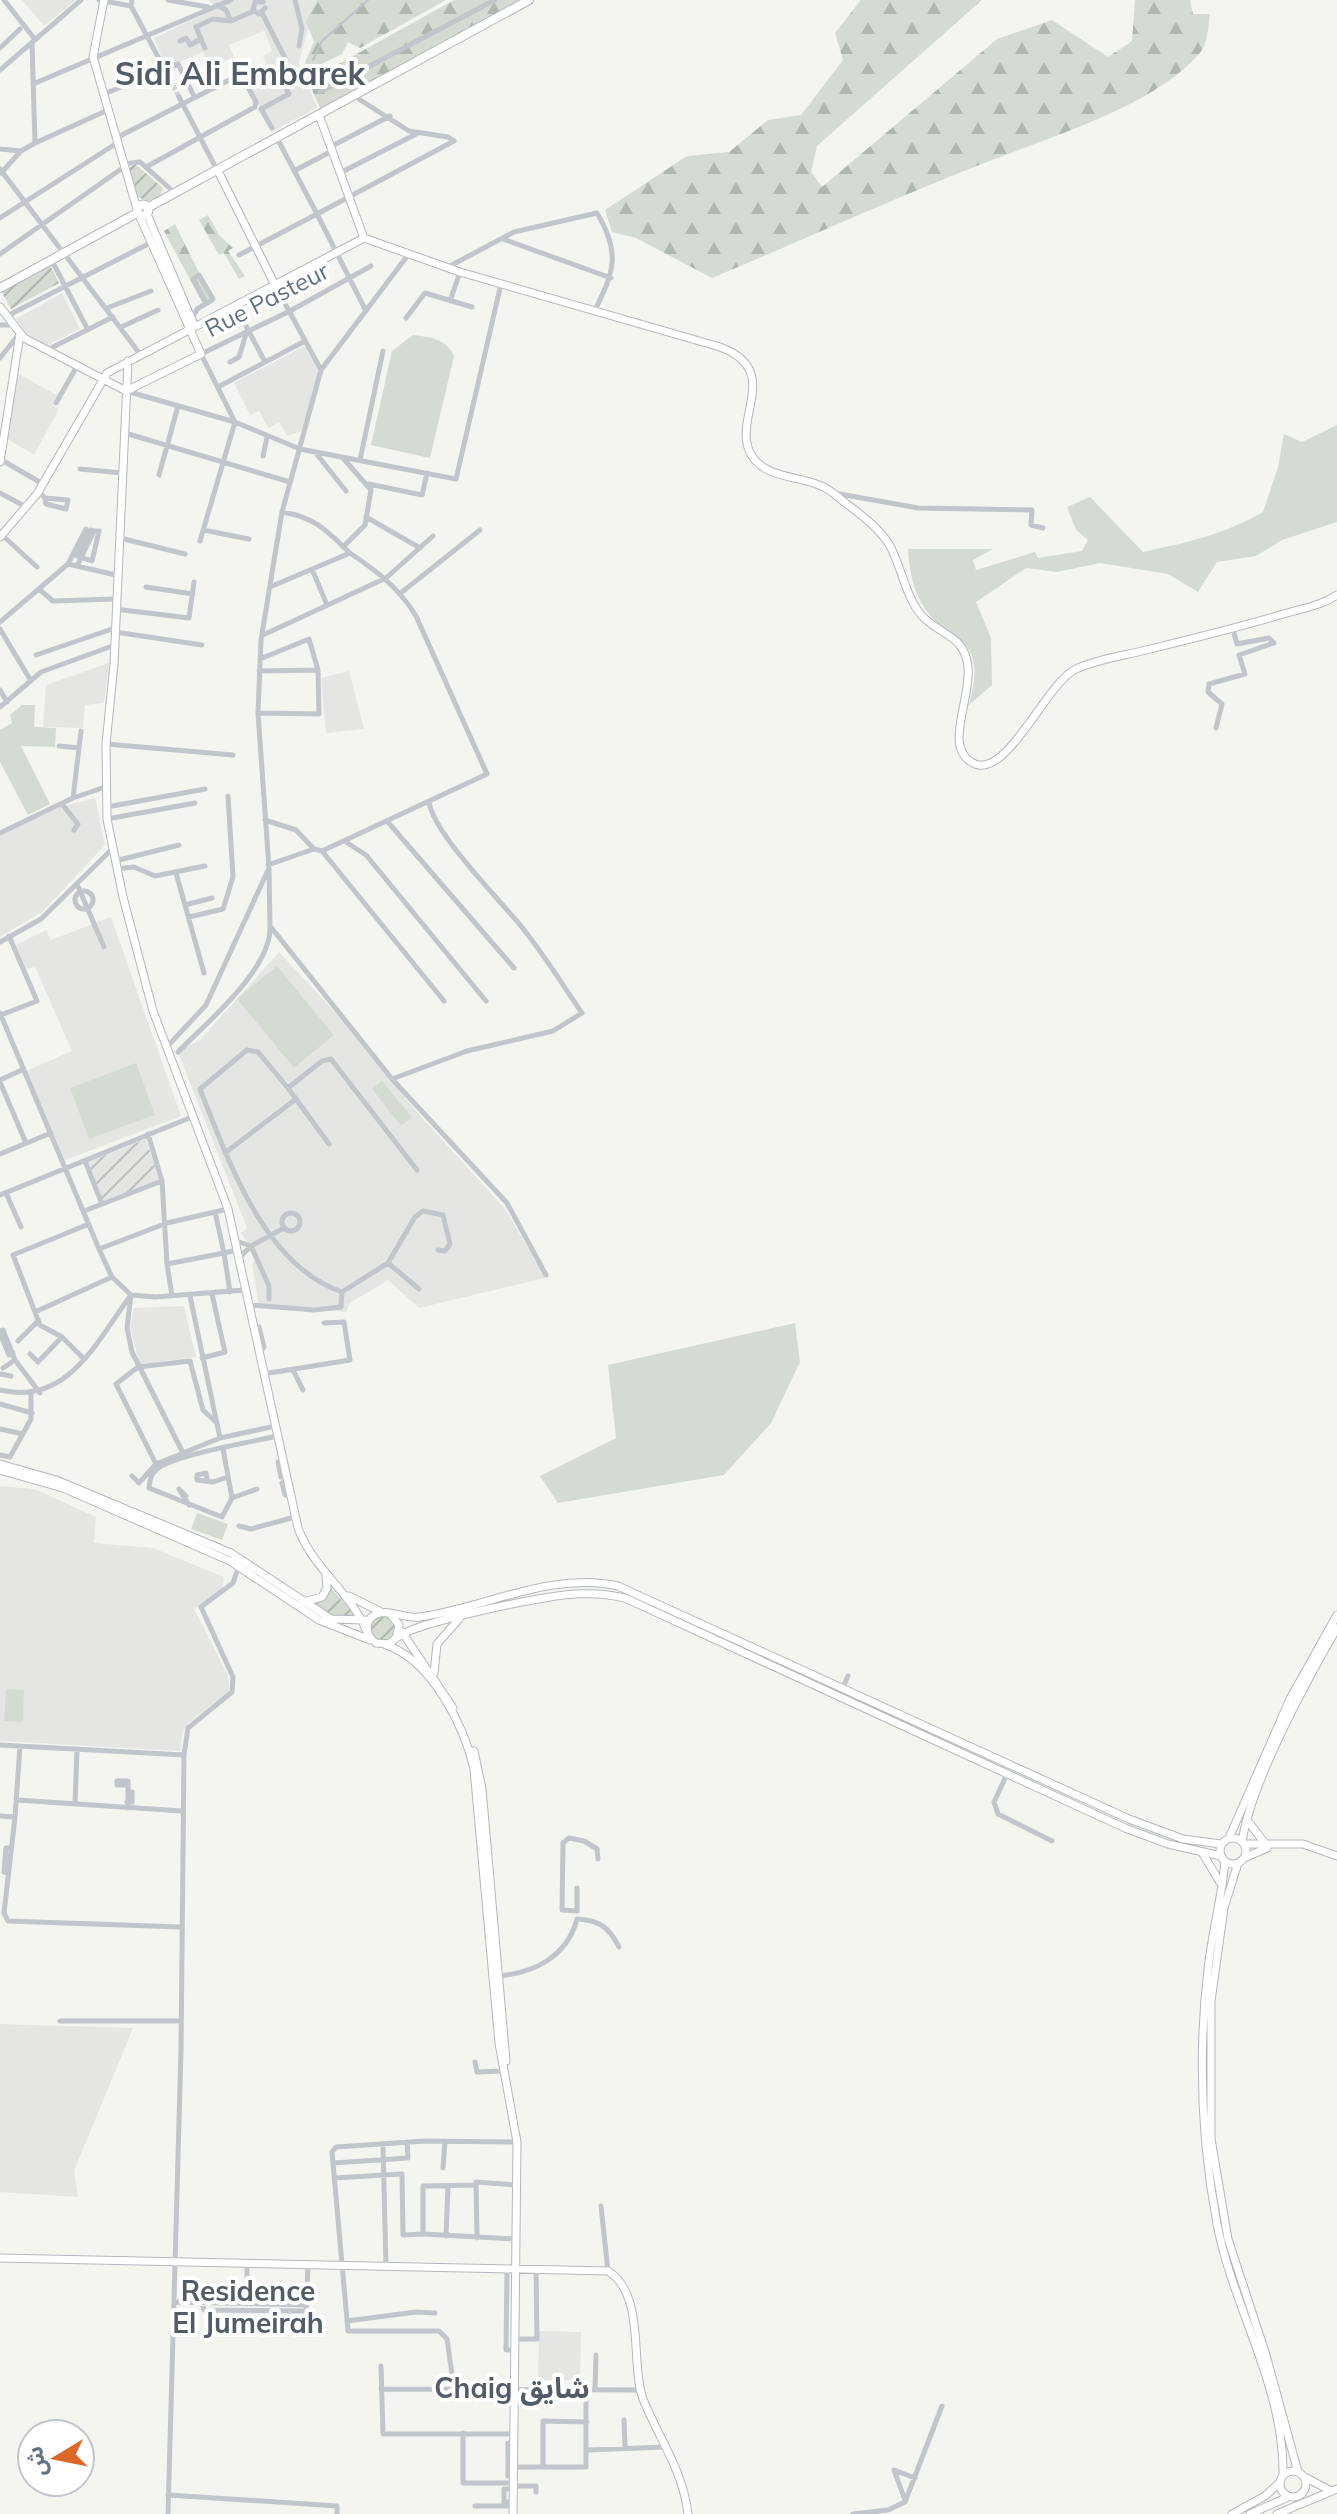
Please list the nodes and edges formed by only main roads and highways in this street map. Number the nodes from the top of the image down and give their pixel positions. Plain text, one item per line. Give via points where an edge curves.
1 (102, 0) edge
2 (529, 0) edge
3 (319, 115) junction
4 (218, 171) junction
5 (142, 212) junction
6 (364, 238) junction
7 (275, 285) junction
8 (0, 288) edge
9 (0, 307) edge
10 (192, 324) junction
11 (20, 334) junction
12 (128, 361) junction
13 (103, 378) junction
14 (126, 391) junction
15 (3, 408) edge
16 (0, 460) edge
17 (1, 536) edge
18 (1337, 595) edge
19 (0, 1467) edge
20 (325, 1573) junction
21 (344, 1593) junction
22 (303, 1602) junction
23 (387, 1614) junction
24 (1337, 1615) edge
25 (461, 1617) junction
26 (366, 1619) junction
27 (1337, 1628) edge
28 (399, 1636) junction
29 (373, 1641) junction
30 (386, 1645) junction
31 (435, 1679) junction
32 (1247, 1820) junction
33 (1229, 1838) junction
34 (1243, 1843) junction
35 (1221, 1844) junction
36 (1270, 1846) junction
37 (1202, 1852) junction
38 (1337, 1856) edge
39 (1223, 1859) junction
40 (1241, 1860) junction
41 (1221, 1885) junction
42 (496, 1976) junction
43 (0, 2258) edge
44 (511, 2269) junction
45 (1302, 2477) junction
46 (1281, 2479) junction
47 (1334, 2490) edge
48 (1289, 2497) junction
49 (1298, 2497) junction
50 (513, 2507) edge
51 (1293, 2507) junction
52 (688, 2514) edge
53 (1232, 2514) edge
54 (1250, 2514) edge
55 (1277, 2514) edge

1 - 5 main road via 93,57
2 - 3 main road
3 - 4 main road
3 - 6 main road
4 - 5 main road
4 - 7 main road
5 - 8 main road
5 - 10 main road
6 - 7 main road
6 - 18 main road via 460,272 735,352 753,386 748,444 753,459 832,493 885,539 922,617 964,651 969,675 958,743 977,765 1003,755 1051,691 1078,668 1233,629
7 - 10 main road
9 - 11 main road
10 - 12 main road
10 - 14 main road via 201,354
11 - 13 main road
11 - 15 main road
12 - 13 main road
12 - 14 main road
13 - 14 main road
13 - 17 main road via 38,492
14 - 20 main road via 106,744 107,819 165,1049 228,1209 295,1517
15 - 16 main road
19 - 22 main road via 56,1480 231,1553
19 - 29 main road via 63,1488 239,1565 319,1620
20 - 21 main road
20 - 22 main road via 322,1597
21 - 23 main road
21 - 26 main road
22 - 26 main road via 331,1619
23 - 26 main road
23 - 28 main road via 399,1625
23 - 35 main road via 417,1618 562,1584 609,1584 653,1599 1129,1819 1183,1839
24 - 33 main road via 1284,1713
25 - 28 main road
25 - 31 main road via 437,1644
25 - 37 main road via 572,1594 635,1601 1139,1834
26 - 29 main road
27 - 32 main road
28 - 30 main road
28 - 31 main road
29 - 30 main road
30 - 42 main road via 411,1657 426,1675 471,1756
31 - 42 main road via 460,1720 479,1767
32 - 34 main road
32 - 36 main road
33 - 34 main road
33 - 35 main road
34 - 36 main road
34 - 40 main road
35 - 39 main road
36 - 38 main road via 1303,1844
36 - 40 main road
37 - 39 main road
37 - 41 main road
39 - 40 main road
39 - 41 main road
40 - 45 main road via 1224,1908 1211,2001 1211,2139 1228,2239
41 - 46 main road via 1204,2002 1206,2159 1226,2260 1275,2416
42 - 44 main road via 517,2142
43 - 44 main road
44 - 50 main road
44 - 52 main road via 608,2271 619,2281 635,2324 641,2391 683,2482
45 - 46 main road
45 - 47 main road
45 - 49 main road
46 - 48 main road via 1281,2491
46 - 53 main road via 1265,2496
47 - 51 main road
48 - 49 main road
48 - 54 main road
49 - 51 main road
51 - 55 main road

